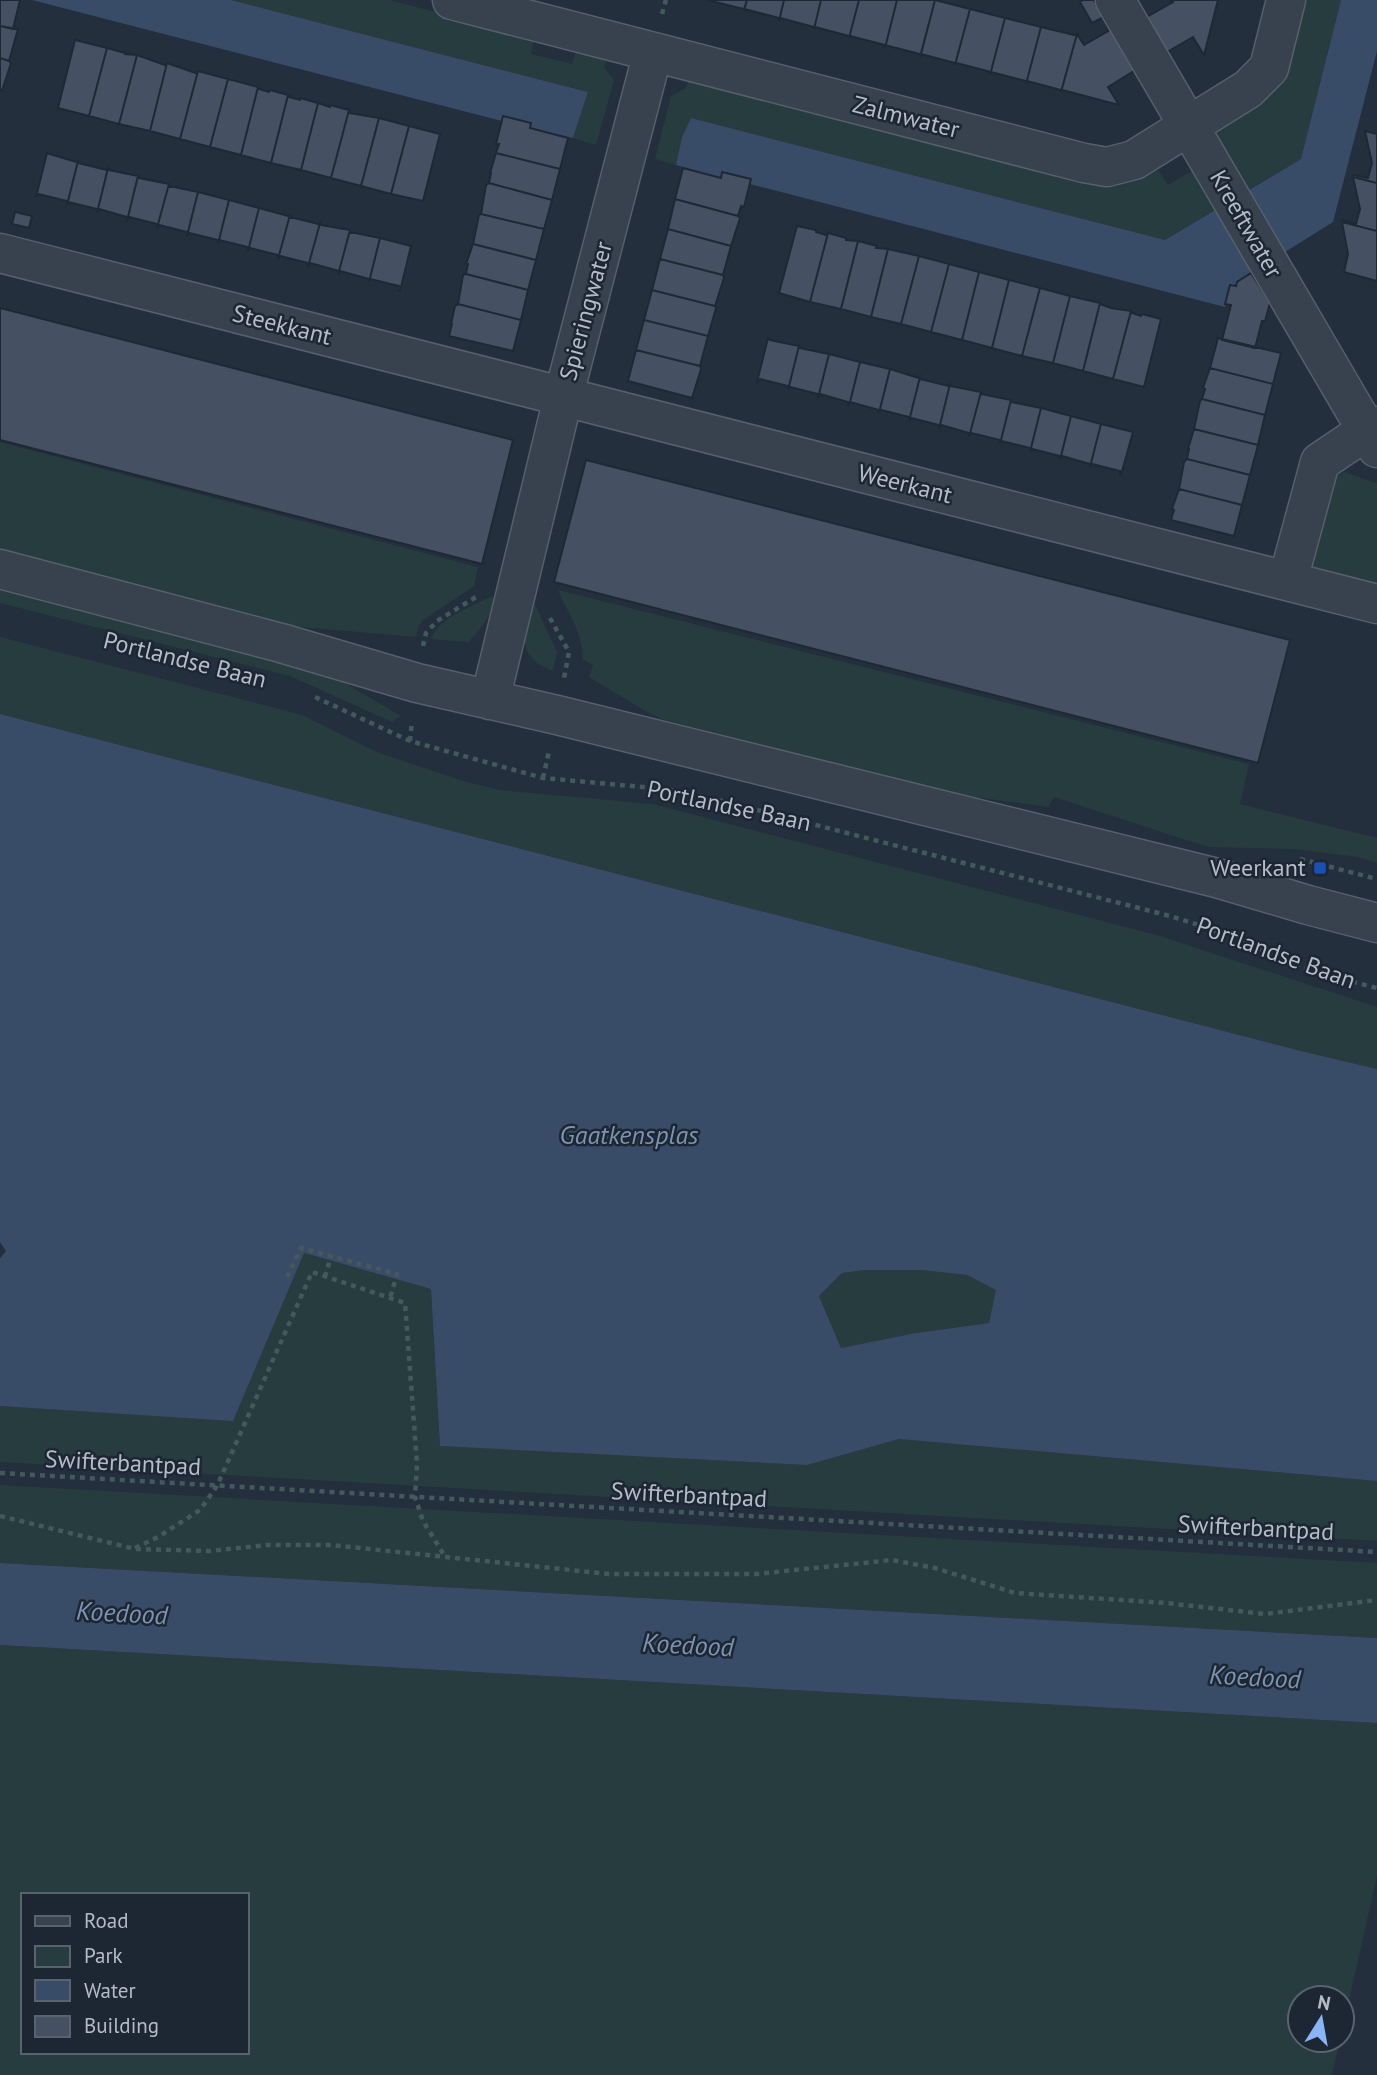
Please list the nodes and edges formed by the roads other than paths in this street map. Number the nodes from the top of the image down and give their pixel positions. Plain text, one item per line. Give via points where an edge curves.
1 (452, 0) edge
2 (1115, 0) edge
3 (1286, 0) edge
4 (653, 52) junction
5 (1189, 126) junction
6 (0, 253) edge
7 (563, 398) junction
8 (1374, 435) edge
9 (0, 569) edge
10 (1288, 580) junction
11 (1377, 604) edge
12 (491, 700) junction
13 (1377, 923) edge

1 - 4 street, Zalmwater
2 - 5 street, Kreeftwater
3 - 5 street, Zalmwater via 1269,68 1248,89
4 - 5 street, Zalmwater via 1107,167 1134,160
4 - 7 street, Spieringwater
5 - 8 street, Kreeftwater
6 - 7 street, Steekkant
7 - 10 street, Weerkant
7 - 12 street, Spieringwater
8 - 10 street via 1320,461
9 - 12 street, Portlandse Baan
10 - 11 street, Weerkant
12 - 13 street, Portlandse Baan via 1217,877

